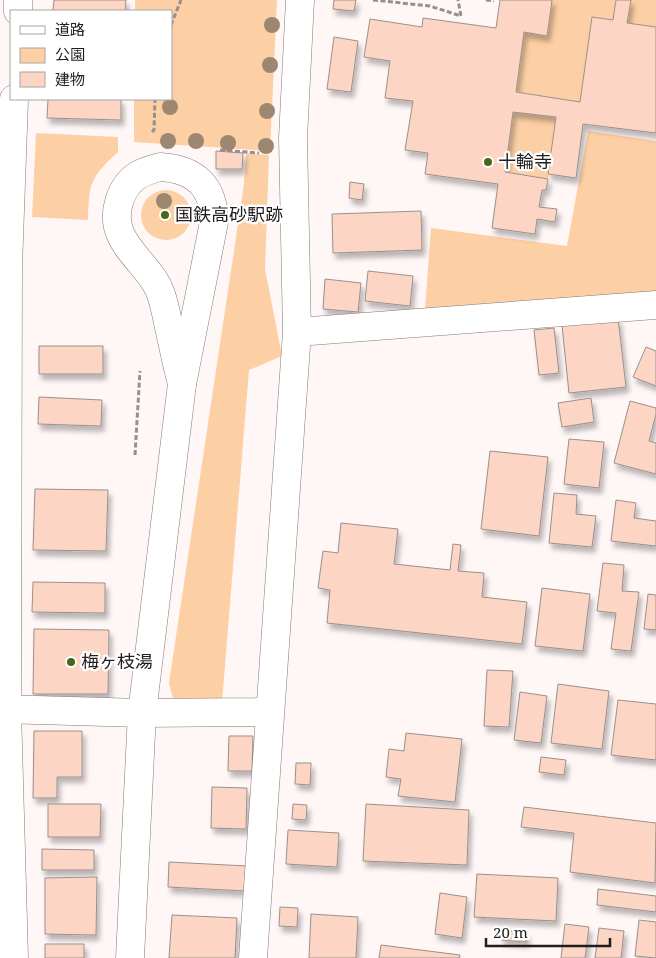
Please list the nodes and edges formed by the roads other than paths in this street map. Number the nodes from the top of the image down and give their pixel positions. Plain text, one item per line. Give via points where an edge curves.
1 (300, 0) edge
2 (14, 100) edge
3 (6, 154) edge
4 (656, 305) edge
5 (297, 332) junction
6 (182, 384) junction
7 (4, 709) edge
8 (270, 712) junction
9 (142, 714) junction
10 (14, 958) edge
11 (130, 958) edge
12 (253, 958) edge

1 - 5 street via 293,138
2 - 3 street
3 - 7 street
4 - 5 street
5 - 8 street
6 - 6 street via 158,287 125,242 118,225 118,204 129,184 138,176 160,167 186,171 197,178 211,198 214,210
6 - 9 street
7 - 9 street
7 - 10 street
8 - 9 street
8 - 12 street
9 - 11 street

